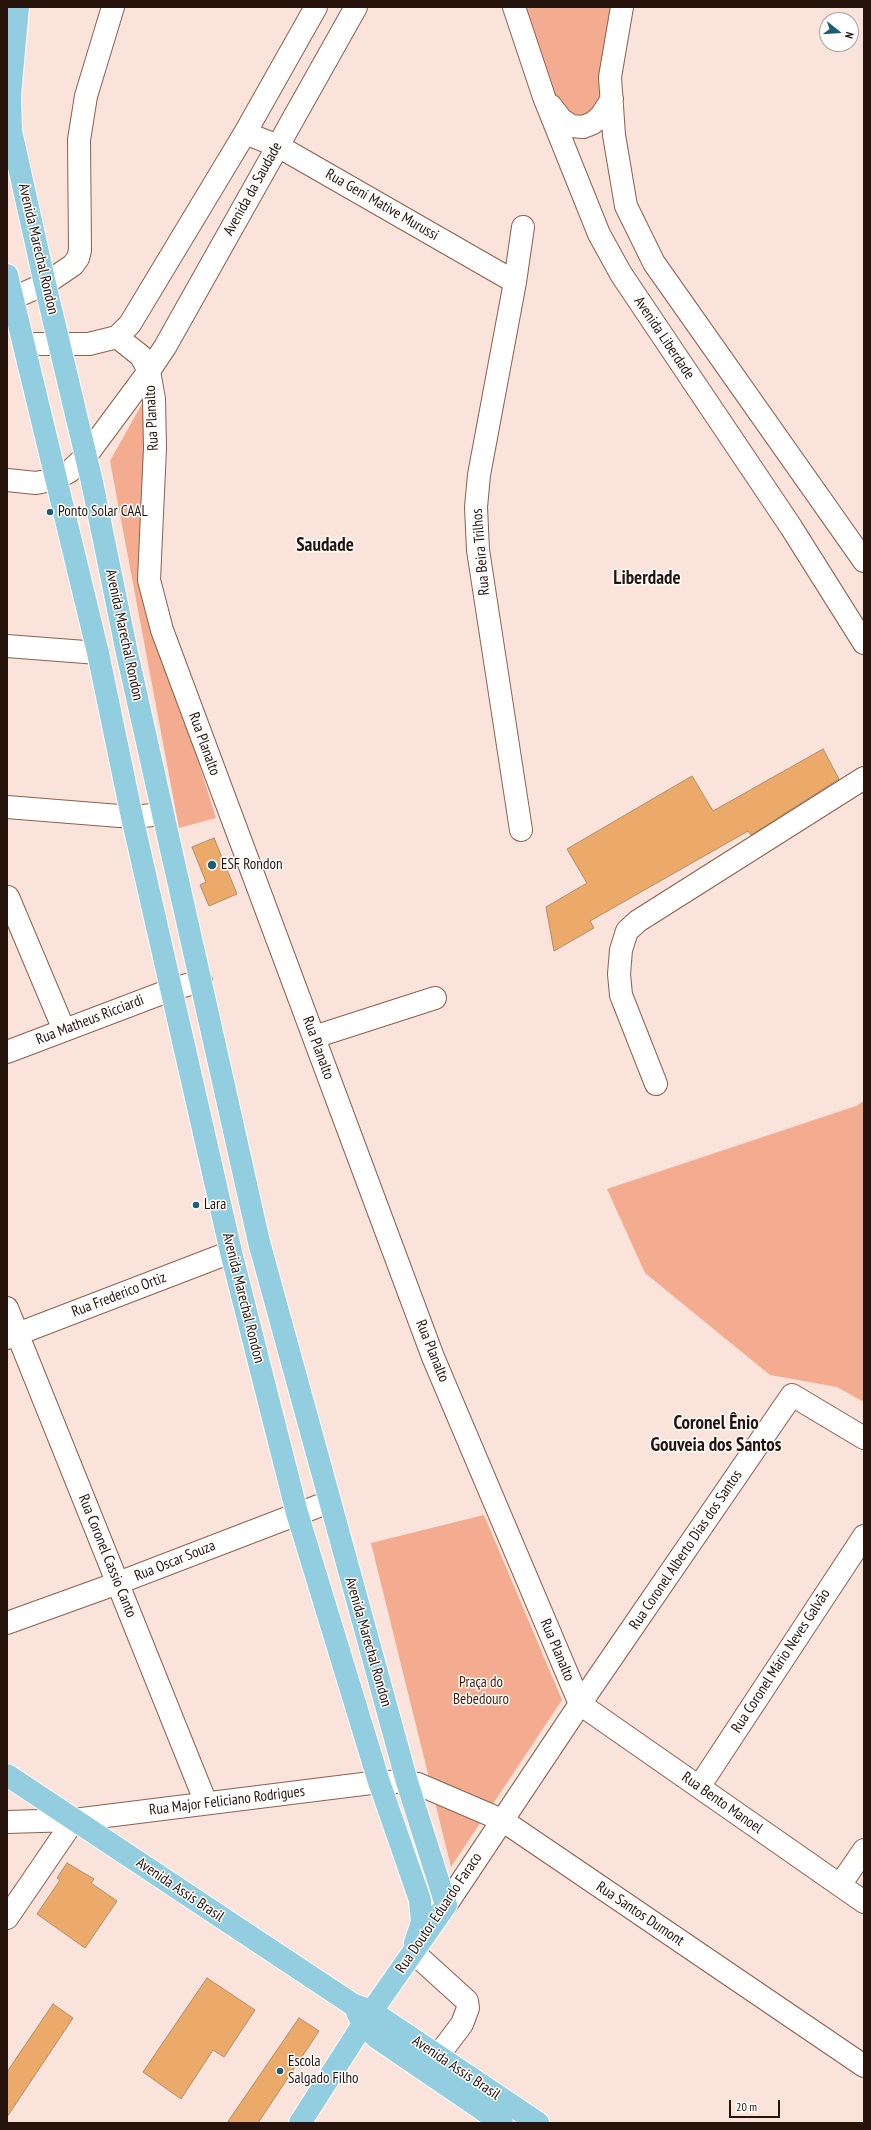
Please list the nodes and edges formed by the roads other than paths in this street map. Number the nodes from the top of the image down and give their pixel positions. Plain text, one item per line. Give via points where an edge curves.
1 (18, 7) edge
2 (113, 7) edge
3 (316, 7) edge
4 (356, 7) edge
5 (514, 7) edge
6 (622, 7) edge
7 (8, 91) edge
8 (544, 97) junction
9 (612, 99) junction
10 (9, 132) edge
11 (245, 134) junction
12 (278, 146) junction
13 (523, 227) dead end
14 (7, 275) edge
15 (515, 282) junction
16 (45, 284) junction
17 (12, 298) junction
18 (117, 337) junction
19 (24, 344) junction
20 (60, 344) junction
21 (149, 371) junction
22 (86, 456) junction
23 (56, 479) junction
24 (7, 480) edge
25 (864, 561) edge
26 (864, 642) edge
27 (7, 646) edge
28 (98, 653) junction
29 (864, 778) edge
30 (7, 807) edge
31 (163, 814) junction
32 (132, 817) junction
33 (521, 830) dead end
34 (8, 897) edge
35 (201, 981) junction
36 (173, 989) junction
37 (435, 998) dead end
38 (64, 1030) junction
39 (314, 1037) junction
40 (7, 1052) edge
41 (656, 1084) dead end
42 (231, 1252) junction
43 (7, 1308) edge
44 (12, 1336) edge
45 (864, 1438) edge
46 (328, 1502) junction
47 (297, 1513) junction
48 (864, 1536) edge
49 (118, 1583) junction
50 (7, 1623) edge
51 (580, 1704) junction
52 (7, 1775) edge
53 (379, 1782) junction
54 (407, 1782) junction
55 (699, 1787) junction
56 (206, 1803) junction
57 (74, 1820) junction
58 (502, 1820) junction
59 (7, 1822) edge
60 (864, 1850) edge
61 (840, 1885) junction
62 (864, 1902) edge
63 (446, 1905) junction
64 (7, 1918) edge
65 (413, 1952) junction
66 (362, 2013) junction
67 (437, 2057) junction
68 (864, 2066) edge
69 (471, 2090) junction
70 (300, 2123) edge
71 (502, 2123) edge
72 (538, 2123) edge

1 - 7 main road, Avenida Marechal Rondon
2 - 16 street via 86,96 79,140 80,250 73,265
3 - 11 street
4 - 12 street, Avenida da Saudade
5 - 8 street, Avenida Liberdade
6 - 9 street via 610,77
7 - 10 main road, Avenida Marechal Rondon
8 - 9 street via 561,119 571,126 583,127 601,116
8 - 26 street, Avenida Liberdade via 600,234 621,274 791,527
9 - 25 street via 614,135 626,206 654,262
10 - 16 main road, Avenida Marechal Rondon
11 - 12 street, Rua Geni Mative Murussi
11 - 18 street via 130,324
12 - 15 street, Rua Geni Mative Murussi
12 - 21 street, Avenida da Saudade
13 - 15 street, Rua Beira Trilhos
14 - 17 main road, Avenida Marechal Rondon
15 - 33 street, Rua Beira Trilhos via 479,475 476,507 478,550
16 - 17 street
16 - 20 main road, Avenida Marechal Rondon
17 - 19 main road, Avenida Marechal Rondon
18 - 20 street via 89,344
18 - 21 street via 141,356
19 - 20 street
19 - 23 main road, Avenida Marechal Rondon
20 - 22 main road, Avenida Marechal Rondon
21 - 22 street
21 - 39 street, Rua Planalto via 154,400 155,448 149,580 162,630
22 - 23 street via 70,471
22 - 31 main road, Avenida Marechal Rondon
23 - 24 street via 36,483
23 - 28 main road, Avenida Marechal Rondon
27 - 28 street
28 - 32 main road, Avenida Marechal Rondon
29 - 41 street via 638,921 627,931 621,950 621,995
30 - 32 street
31 - 32 street
31 - 35 main road, Avenida Marechal Rondon
32 - 36 main road, Avenida Marechal Rondon
34 - 38 street
35 - 36 street
35 - 46 main road, Avenida Marechal Rondon via 259,1242
36 - 38 street, Rua Matheus Ricciardi
36 - 42 main road, Avenida Marechal Rondon
37 - 39 street
38 - 40 street, Rua Matheus Ricciardi
39 - 51 street, Rua Planalto via 434,1357
42 - 44 street, Rua Frederico Ortiz
42 - 47 main road, Avenida Marechal Rondon
43 - 44 street, Rua Coronel Cassio Canto
44 - 49 street, Rua Coronel Cassio Canto
45 - 51 street, Rua Coronel Alberto Dias dos Santos via 792,1395
46 - 47 street
46 - 54 main road, Avenida Marechal Rondon
47 - 49 street, Rua Oscar Souza
47 - 53 main road, Avenida Marechal Rondon
48 - 55 street, Rua Coronel Mário Neves Galvão
49 - 50 street, Rua Oscar Souza
49 - 56 street, Rua Coronel Cassio Canto
51 - 55 street, Rua Bento Manoel
51 - 58 street, Rua Doutor Eduardo Faraco
52 - 57 main road, Avenida Assis Brasil
53 - 54 street
53 - 56 street, Rua Major Feliciano Rodrigues
53 - 65 main road, Avenida Marechal Rondon via 420,1900 422,1922
54 - 58 street, Rua Santos Dumont via 429,1787
54 - 63 main road, Avenida Marechal Rondon
55 - 61 street, Rua Bento Manoel
56 - 57 street, Rua Major Feliciano Rodrigues
57 - 59 street, Rua Major Feliciano Rodrigues
57 - 64 street
57 - 66 main road, Avenida Assis Brasil
58 - 63 street, Rua Doutor Eduardo Faraco
58 - 68 street, Rua Santos Dumont
60 - 61 street
61 - 62 street, Rua Bento Manoel
63 - 65 main road, Rua Doutor Eduardo Faraco
65 - 66 main road, Rua Doutor Eduardo Faraco
65 - 67 street via 467,2001 468,2008 462,2024
66 - 67 main road, Avenida Assis Brasil
66 - 69 main road, Avenida Assis Brasil via 377,2038
66 - 70 main road, Rua Doutor Eduardo Faraco
67 - 69 main road, Avenida Assis Brasil
69 - 71 main road, Avenida Assis Brasil
69 - 72 main road, Avenida Assis Brasil

